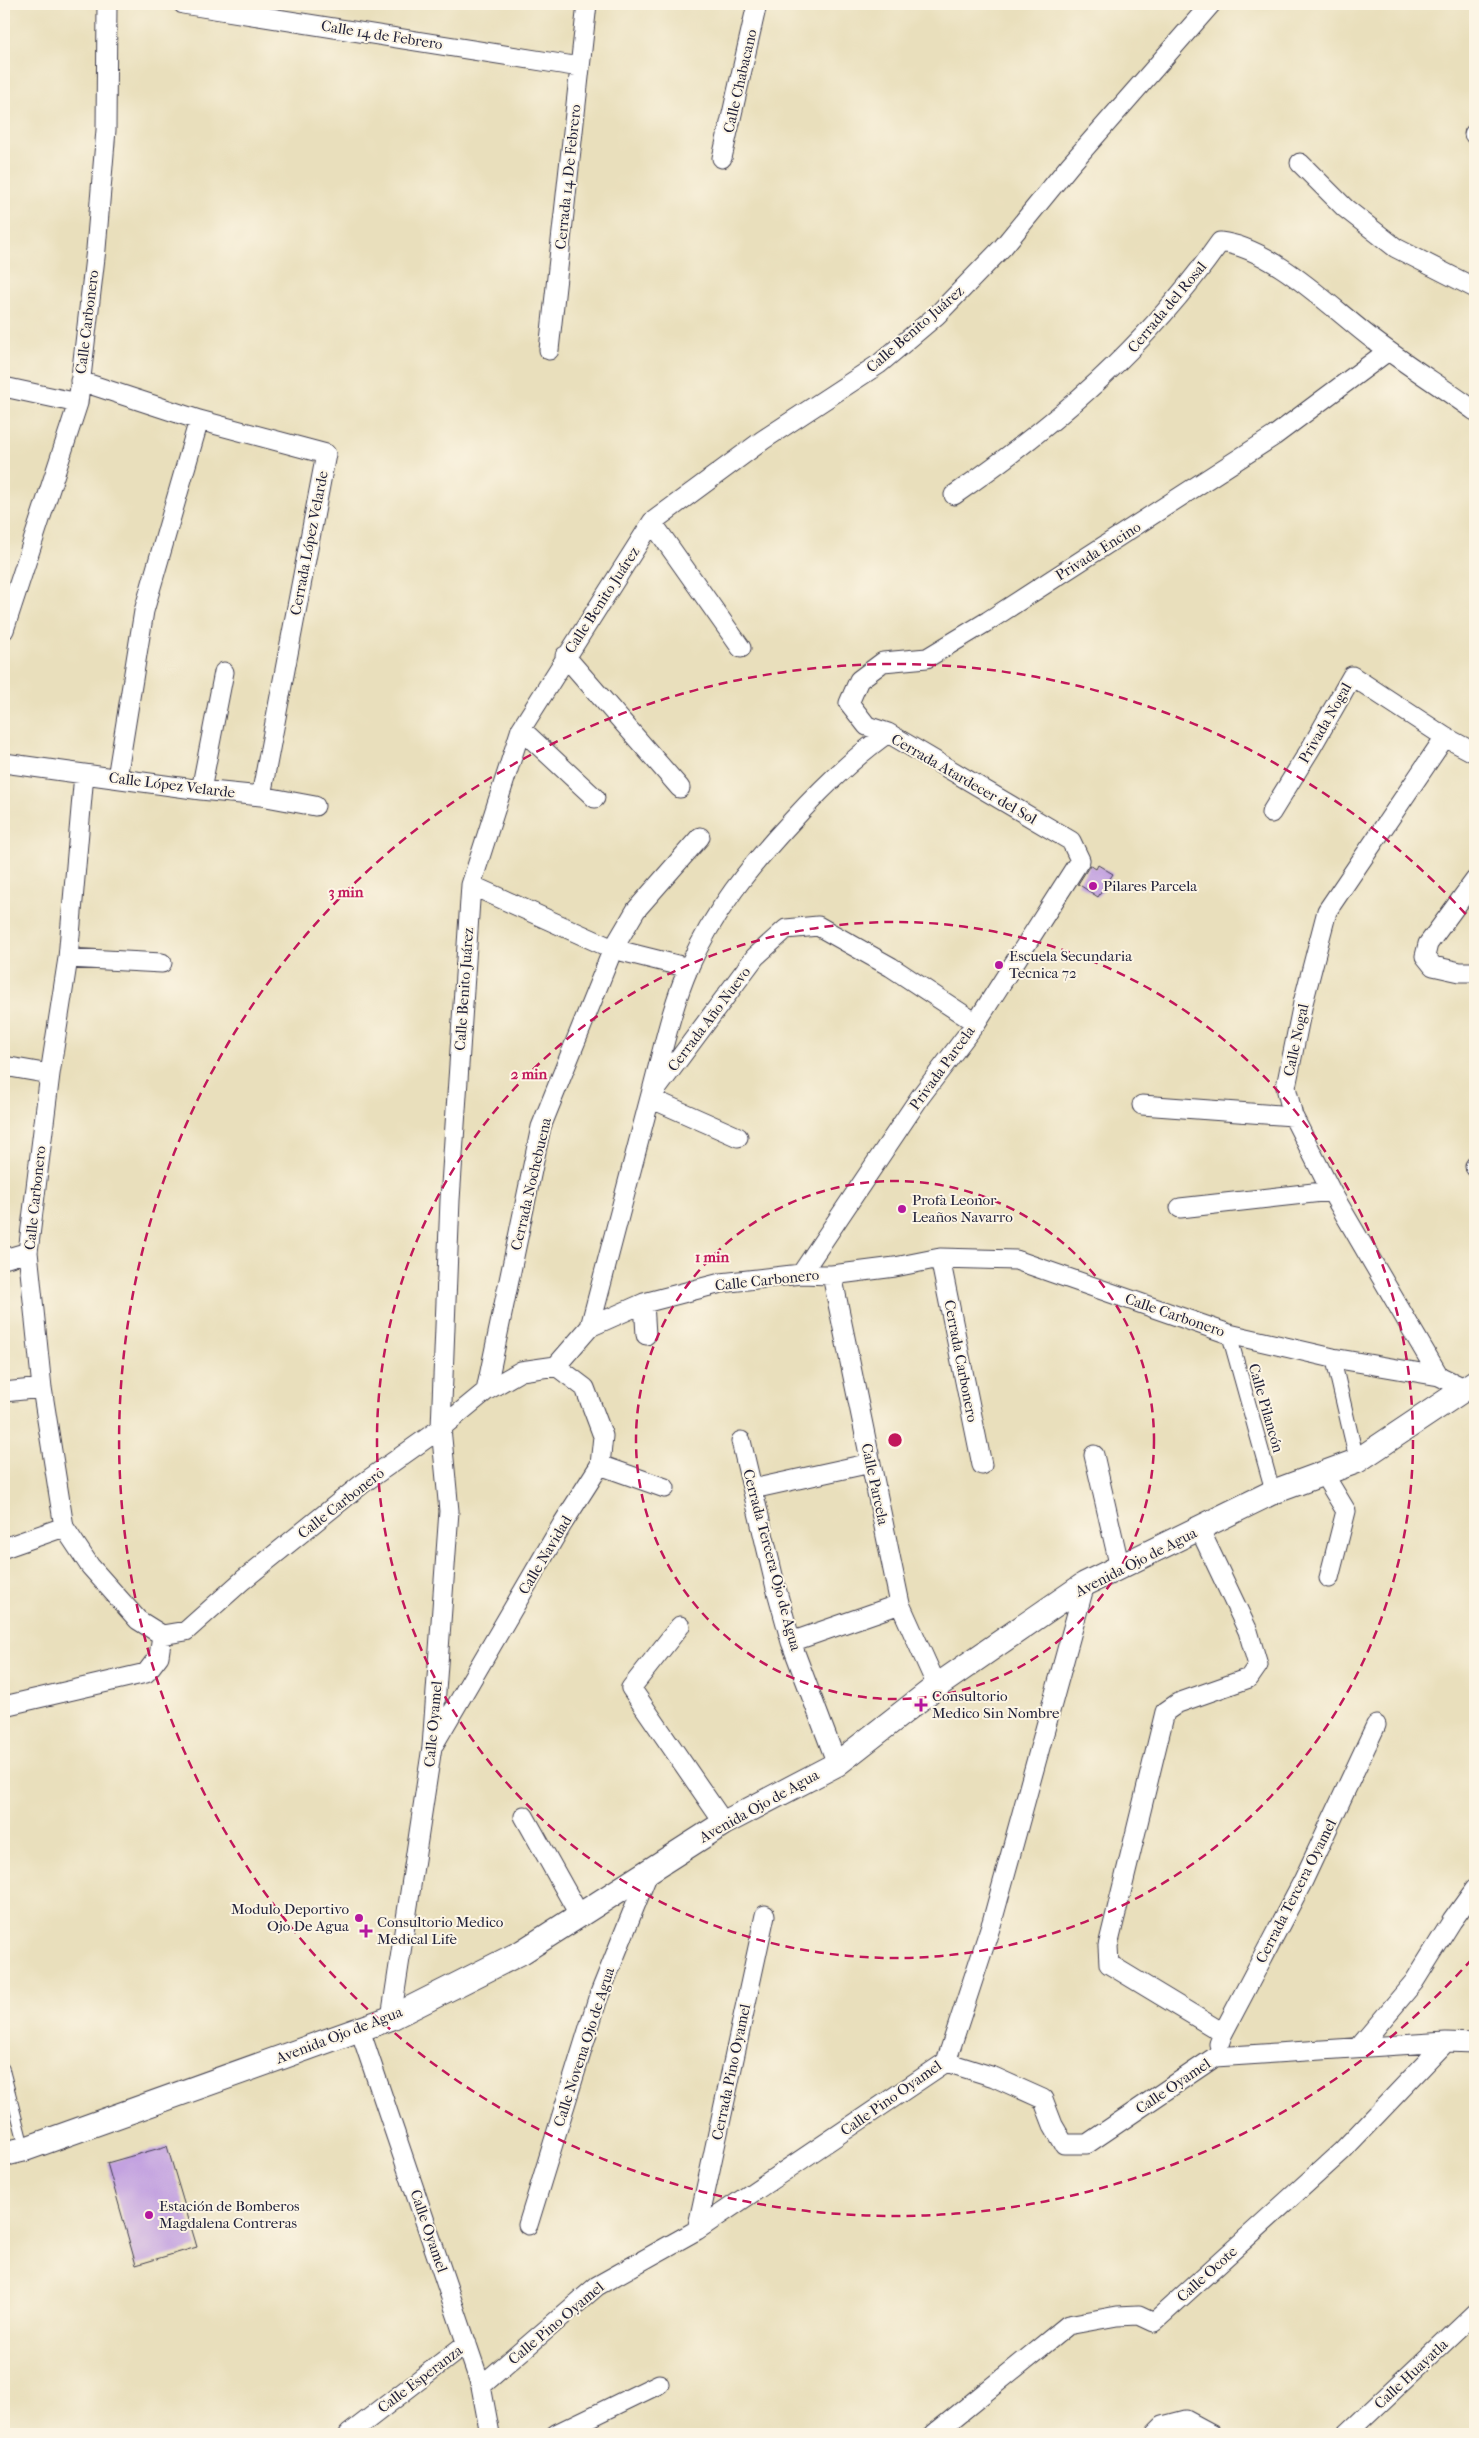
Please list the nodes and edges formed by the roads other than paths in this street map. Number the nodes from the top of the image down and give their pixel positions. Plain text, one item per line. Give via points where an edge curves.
1 (107, 4) edge
2 (183, 4) edge
3 (587, 4) edge
4 (757, 4) edge
5 (1211, 4) edge
6 (580, 67) junction
7 (722, 158) dead end
8 (1300, 163) dead end
9 (1475, 288) edge
10 (549, 350) dead end
11 (1388, 351) junction
12 (80, 381) junction
13 (4, 387) edge
14 (78, 403) junction
15 (1475, 411) edge
16 (199, 420) junction
17 (954, 496) dead end
18 (652, 522) junction
19 (4, 630) edge
20 (741, 648) dead end
21 (565, 656) junction
22 (224, 672) dead end
23 (521, 729) junction
24 (888, 733) junction
25 (1445, 737) junction
26 (1475, 753) edge
27 (4, 763) edge
28 (84, 774) junction
29 (116, 778) junction
30 (680, 788) dead end
31 (201, 790) junction
32 (261, 796) junction
33 (595, 798) dead end
34 (315, 806) dead end
35 (1270, 813) dead end
36 (700, 837) dead end
37 (1080, 860) joint
38 (1475, 880) edge
39 (471, 885) junction
40 (613, 949) junction
41 (68, 958) junction
42 (162, 963) dead end
43 (689, 968) junction
44 (1475, 972) edge
45 (976, 1023) junction
46 (4, 1066) edge
47 (50, 1074) junction
48 (650, 1098) junction
49 (1142, 1105) dead end
50 (1293, 1116) junction
51 (738, 1138) dead end
52 (1331, 1191) junction
53 (1180, 1208) dead end
54 (28, 1252) junction
55 (940, 1258) junction
56 (4, 1259) edge
57 (801, 1274) junction
58 (832, 1275) junction
59 (644, 1303) junction
60 (590, 1327) junction
61 (1229, 1334) junction
62 (646, 1335) dead end
63 (1334, 1358) junction
64 (556, 1366) junction
65 (1440, 1376) junction
66 (1470, 1385) edge
67 (42, 1388) junction
68 (486, 1391) junction
69 (4, 1392) edge
70 (441, 1428) junction
71 (741, 1441) dead end
72 (1094, 1455) dead end
73 (1357, 1461) junction
74 (871, 1463) junction
75 (982, 1465) dead end
76 (600, 1466) junction
77 (1323, 1473) junction
78 (665, 1488) dead end
79 (753, 1489) junction
80 (1273, 1492) junction
81 (64, 1527) junction
82 (1200, 1530) junction
83 (4, 1548) edge
84 (1120, 1568) junction
85 (1329, 1578) dead end
86 (1084, 1584) junction
87 (900, 1604) junction
88 (680, 1626) dead end
89 (162, 1635) junction
90 (791, 1642) junction
91 (937, 1686) junction
92 (4, 1706) edge
93 (1376, 1725) dead end
94 (432, 1747) junction
95 (836, 1764) junction
96 (524, 1816) dead end
97 (724, 1823) junction
98 (649, 1871) junction
99 (1475, 1889) edge
100 (765, 1915) dead end
101 (580, 1916) junction
102 (392, 2018) junction
103 (360, 2030) junction
104 (1223, 2033) junction
105 (1446, 2042) junction
106 (1475, 2043) edge
107 (1360, 2046) junction
108 (1215, 2057) junction
109 (946, 2062) junction
110 (4, 2068) edge
111 (14, 2151) edge
112 (528, 2225) dead end
113 (697, 2230) junction
114 (1475, 2313) edge
115 (467, 2343) junction
116 (659, 2384) dead end
117 (481, 2386) junction
118 (349, 2434) edge
119 (490, 2434) edge
120 (556, 2434) edge
121 (934, 2434) edge
122 (1156, 2434) edge
123 (1212, 2434) edge
124 (1347, 2434) edge

1 - 12 street, Calle Carbonero via 106,130
2 - 6 street, Calle 14 de Febrero
3 - 6 street, Cerrada 14 De Febrero
4 - 7 street, Calle Chabacano
5 - 18 street, Calle Benito Juárez via 1003,247 937,315 879,364 763,440
6 - 10 street, Cerrada 14 De Febrero
8 - 9 street via 1345,208 1396,248
11 - 15 street
11 - 17 street, Cerrada del Rosal via 1289,271 1235,244 1220,242 1130,353 1063,414
11 - 24 street, Privada Encino via 1274,436 988,621 927,658 883,662 859,680 849,703 867,726
12 - 14 street, Calle Carbonero
12 - 16 street, Cerrada López Velarde
13 - 14 street
14 - 19 street, Calle Carbonero
16 - 29 street via 144,610
16 - 32 street, Cerrada López Velarde via 326,454
18 - 20 street
18 - 21 street, Calle Benito Juárez
21 - 23 street, Calle Benito Juárez
21 - 30 street
22 - 31 street
23 - 33 street
23 - 39 street, Calle Benito Juárez
24 - 37 street, Cerrada Atardecer del Sol via 1071,841
24 - 43 street, Cerrada Atardecer del Sol via 830,780 759,857 713,918
25 - 26 street
25 - 35 street, Privada Nogal via 1352,676
25 - 50 street, Calle Nogal via 1327,911 1303,1003 1286,1087
27 - 28 street
28 - 29 street, Calle López Velarde
28 - 41 street, Calle Carbonero
29 - 31 street, Calle López Velarde
31 - 32 street, Calle López Velarde
32 - 34 street, Calle López Velarde
36 - 40 street, Cerrada Nochebuena via 636,910
37 - 45 street, Privada Parcela
38 - 44 street via 1428,944 1424,956 1433,966
39 - 40 street
39 - 70 street, Calle Benito Juárez via 450,1200
40 - 43 street
40 - 68 street, Cerrada Nochebuena via 541,1127
41 - 42 street
41 - 47 street, Calle Carbonero
43 - 48 street, Cerrada Atardecer del Sol
45 - 48 street, Cerrada Año Nuevo via 891,967 818,926 786,929 755,957
45 - 57 street, Privada Parcela via 920,1097
46 - 47 street
47 - 54 street, Calle Carbonero
48 - 51 street
48 - 60 street, Cerrada Año Nuevo
49 - 50 street
50 - 52 street, Calle Nogal
52 - 53 street
52 - 65 street, Calle Nogal
54 - 56 street
54 - 67 street, Calle Carbonero
55 - 58 street, Calle Carbonero via 895,1268
55 - 61 street, Calle Carbonero via 1016,1260
55 - 75 street, Cerrada Carbonero
57 - 58 street, Calle Carbonero
57 - 59 street, Calle Carbonero via 721,1283
58 - 74 street, Calle Parcela
59 - 60 street, Calle Carbonero
59 - 62 street
60 - 64 street, Calle Carbonero
61 - 63 street, Calle Carbonero
61 - 80 street, Calle Pilancón
63 - 65 street, Calle Carbonero
63 - 73 street
64 - 68 street, Calle Carbonero via 520,1371
64 - 76 street, Calle Navidad via 585,1388 603,1436
65 - 66 street, Calle Carbonero
66 - 73 street, Avenida Ojo de Agua
67 - 69 street
67 - 81 street, Calle Carbonero
68 - 70 street, Calle Carbonero
70 - 89 street, Calle Carbonero via 362,1484 243,1580 186,1631
70 - 94 street, Calle Oyamel via 449,1511
71 - 79 street, Cerrada Tercera Ojo de Agua
72 - 84 street
73 - 77 street, Avenida Ojo de Agua
74 - 79 street
74 - 87 street, Calle Parcela
76 - 78 street
76 - 94 street, Calle Navidad via 563,1523
77 - 80 street, Avenida Ojo de Agua
77 - 85 street via 1346,1511
79 - 90 street, Cerrada Tercera Ojo de Agua
80 - 82 street, Avenida Ojo de Agua
81 - 83 street
81 - 89 street, Calle Carbonero via 90,1566 138,1620
82 - 84 street, Avenida Ojo de Agua
82 - 104 street via 1248,1631 1258,1665 1249,1678 1178,1702 1165,1712 1108,1946 1109,1964
84 - 86 street, Avenida Ojo de Agua
86 - 91 street, Avenida Ojo de Agua
86 - 109 street, Calle Pino Oyamel via 992,1922
87 - 90 street
87 - 91 street, Calle Parcela
88 - 97 street via 631,1688
89 - 92 street via 159,1656 146,1673
90 - 95 street, Cerrada Tercera Ojo de Agua
91 - 95 street, Avenida Ojo de Agua
93 - 104 street, Cerrada Tercera Oyamel via 1304,1881
94 - 102 street, Calle Oyamel
95 - 97 street, Avenida Ojo de Agua
96 - 101 street
97 - 98 street, Avenida Ojo de Agua
98 - 101 street, Avenida Ojo de Agua
98 - 112 street, Calle Novena Ojo de Agua via 598,1998
99 - 107 street via 1414,1982
100 - 113 street, Cerrada Pino Oyamel
101 - 102 street, Avenida Ojo de Agua via 522,1952
102 - 103 street, Avenida Ojo de Agua
103 - 111 street, Avenida Ojo de Agua
103 - 115 street, Calle Oyamel
104 - 108 street, Cerrada Tercera Oyamel
105 - 106 street, Calle Oyamel
105 - 107 street, Calle Oyamel
105 - 121 street, Calle Ocote via 1342,2150 1154,2322 1138,2315 1068,2325
107 - 108 street, Calle Oyamel
108 - 109 street, Calle Oyamel via 1087,2144 1064,2144 1043,2098 994,2077
109 - 113 street, Calle Pino Oyamel
110 - 111 lane
113 - 117 street, Calle Pino Oyamel via 597,2286
114 - 124 street, Calle Huayatla
115 - 117 street, Calle Oyamel
115 - 118 street, Calle Esperanza
116 - 120 street
117 - 119 street, Calle Oyamel
122 - 123 street via 1163,2426 1186,2420

